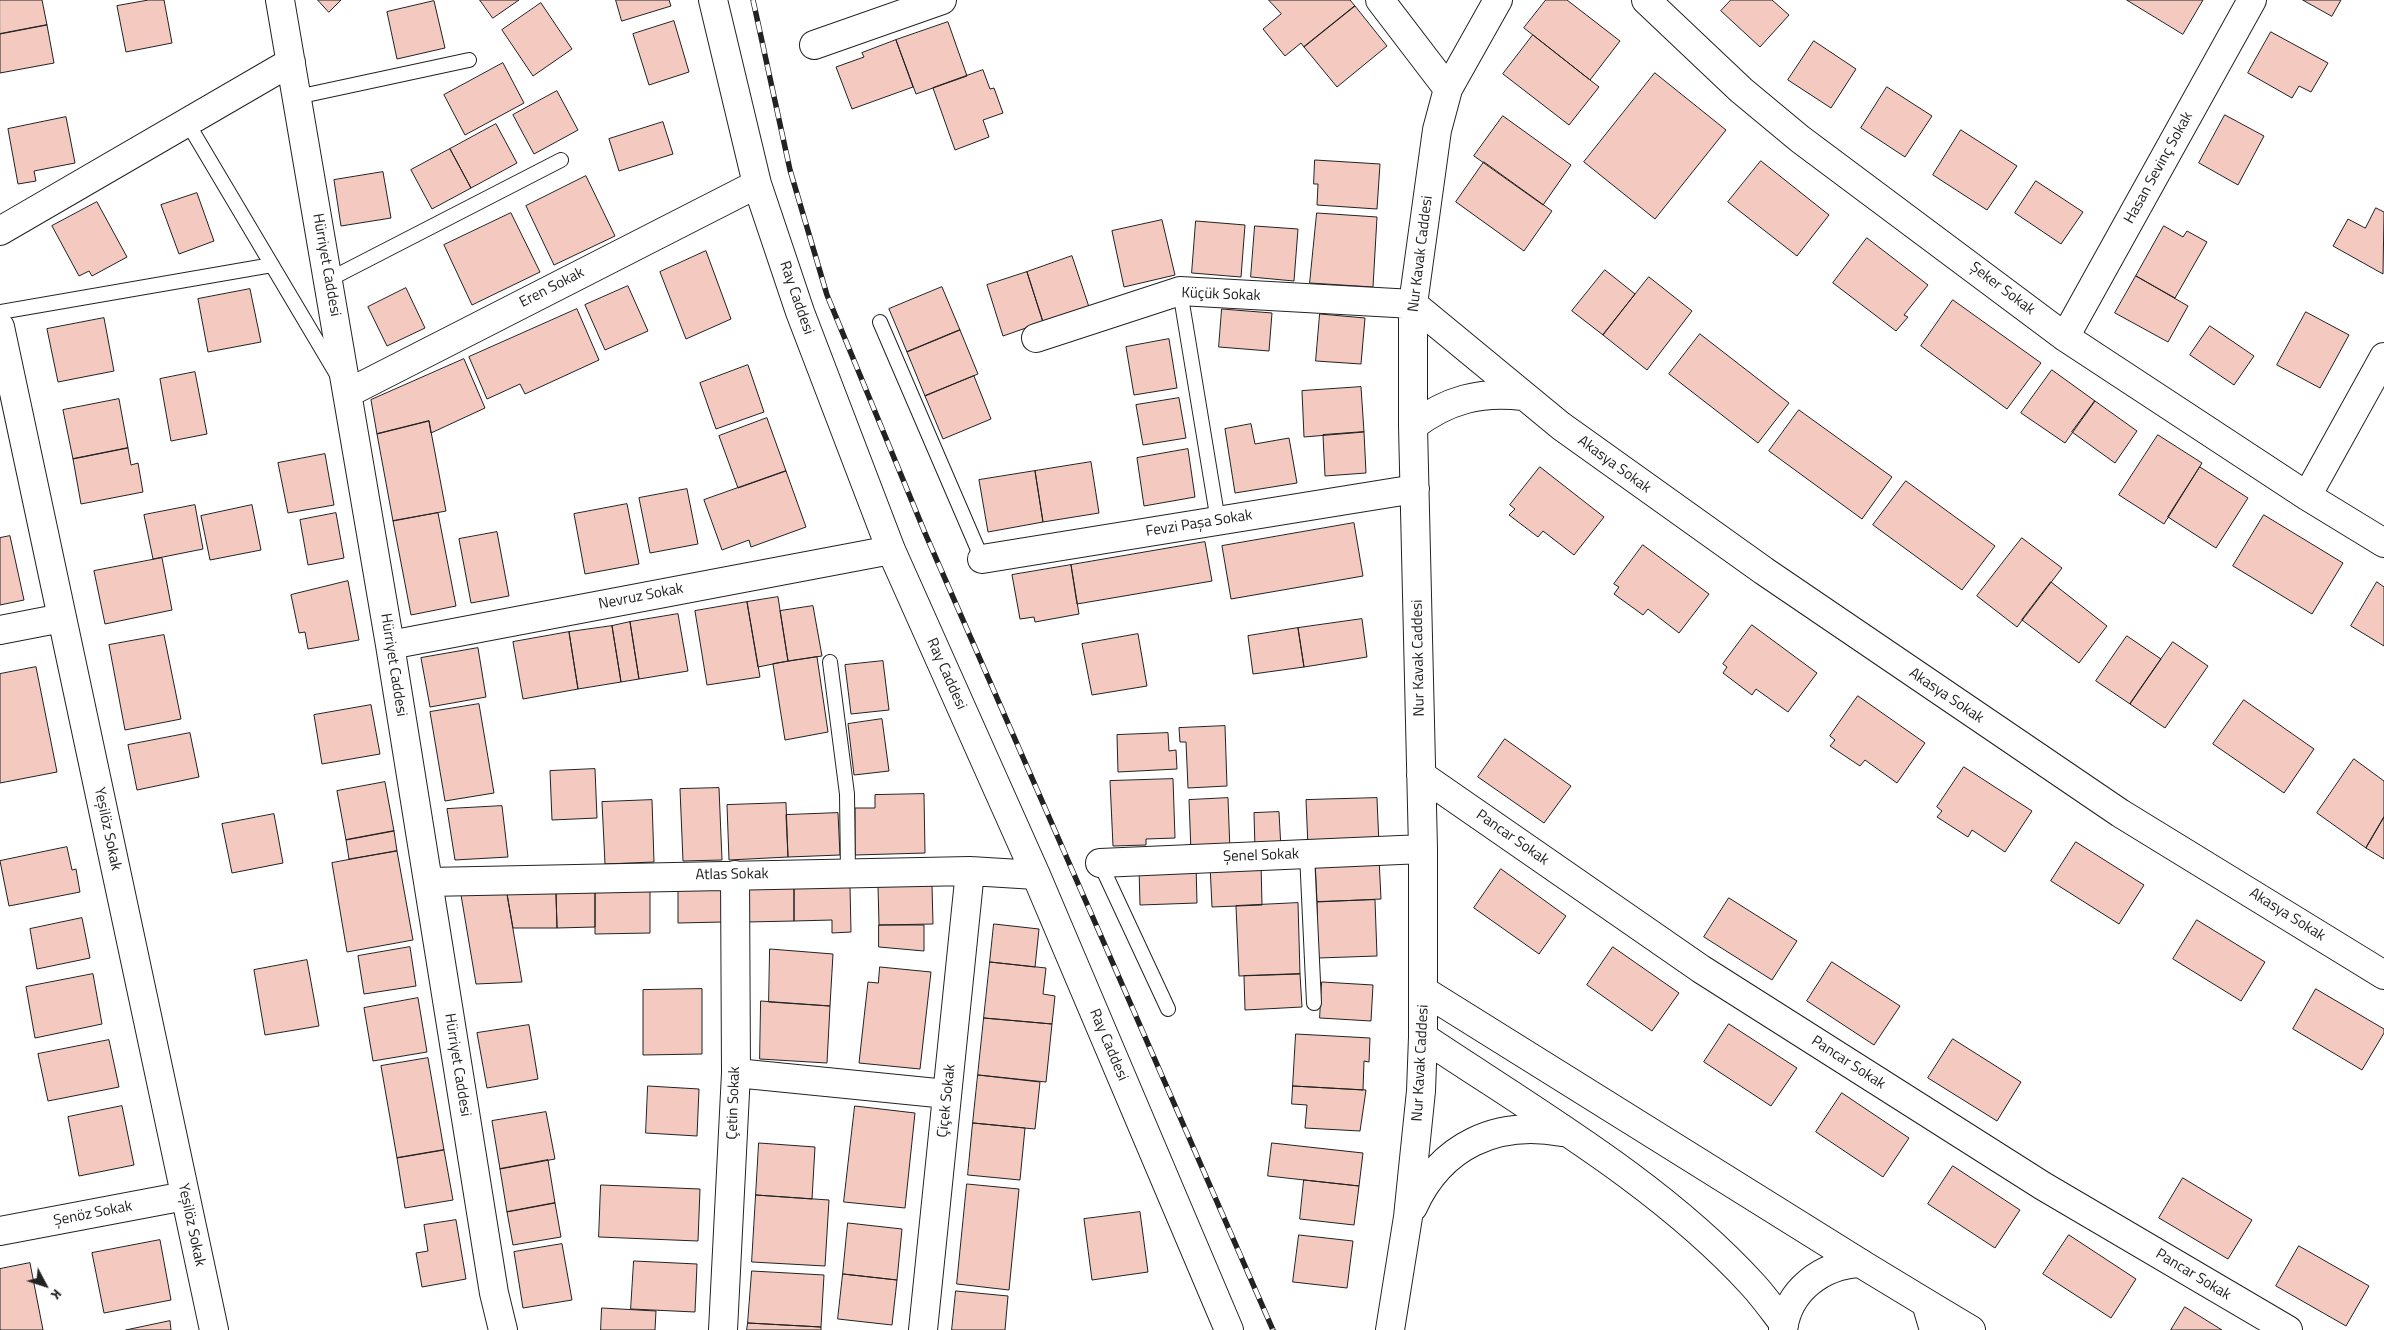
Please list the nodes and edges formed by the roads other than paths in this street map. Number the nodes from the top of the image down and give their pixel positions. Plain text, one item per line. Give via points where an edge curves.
1 (280, 0) edge
2 (713, 0) edge
3 (942, 0) edge
4 (1380, 0) edge
5 (1498, 0) edge
6 (1646, 0) edge
7 (2252, 0) edge
8 (814, 45) dead end
9 (469, 60) dead end
10 (290, 62) junction
11 (1448, 89) junction
12 (297, 97) junction
13 (186, 122) junction
14 (561, 160) dead end
15 (757, 184) junction
16 (0, 231) edge
17 (272, 265) junction
18 (328, 280) junction
19 (1180, 291) junction
20 (1413, 304) junction
21 (0, 312) edge
22 (880, 322) dead end
23 (0, 327) edge
24 (2065, 337) junction
25 (1036, 338) dead end
26 (2384, 357) edge
27 (348, 393) junction
28 (1523, 396) junction
29 (1413, 426) junction
30 (1415, 489) junction
31 (2307, 496) junction
32 (1218, 521) junction
33 (2384, 543) edge
34 (891, 550) junction
35 (982, 559) joint
36 (62, 618) junction
37 (0, 630) edge
38 (390, 645) junction
39 (830, 662) dead end
40 (1421, 775) junction
41 (1423, 850) junction
42 (1307, 854) junction
43 (1100, 863) joint
44 (970, 871) junction
45 (848, 873) junction
46 (735, 875) junction
47 (1036, 875) junction
48 (428, 882) junction
49 (2384, 975) edge
50 (1424, 991) junction
51 (1314, 1003) dead end
52 (1168, 1009) dead end
53 (1423, 1037) junction
54 (736, 1073) junction
55 (947, 1094) junction
56 (1566, 1133) junction
57 (185, 1196) junction
58 (1408, 1217) junction
59 (0, 1231) edge
60 (1860, 1262) junction
61 (1926, 1303) junction
62 (1784, 1327) edge
63 (214, 1330) edge
64 (503, 1330) edge
65 (724, 1330) edge
66 (923, 1330) edge
67 (1229, 1330) edge
68 (1390, 1330) edge
69 (1934, 1330) edge
70 (1971, 1330) edge
71 (2288, 1330) edge

1 - 10 street, Hürriyet Caddesi
2 - 15 street, Ray Caddesi
3 - 8 street
4 - 11 street
5 - 11 street, Nur Kavak Caddesi
6 - 24 street, Şeker Sokak via 1741,90 1800,139
7 - 24 street, Hasan Sevinç Sokak
9 - 12 lane
10 - 12 street, Hürriyet Caddesi
10 - 13 street
11 - 20 street, Nur Kavak Caddesi via 1437,130
12 - 18 street, Hürriyet Caddesi
13 - 16 street
13 - 17 lane
14 - 18 lane
15 - 27 street, Eren Sokak
15 - 34 street, Ray Caddesi via 800,312
17 - 21 lane
17 - 27 lane
18 - 27 street, Hürriyet Caddesi
19 - 20 street, Küçük Sokak
19 - 25 street, Küçük Sokak
19 - 32 lane
20 - 28 street, Akasya Sokak
20 - 29 street, Nur Kavak Caddesi
22 - 35 lane
23 - 36 street, Yeşilöz Sokak
24 - 31 street, Şeker Sokak
26 - 31 street
27 - 38 street, Hürriyet Caddesi
28 - 29 street via 1494,394 1464,398 1429,414
28 - 49 street, Akasya Sokak via 1656,495 1918,678 2120,813
29 - 30 street, Nur Kavak Caddesi
30 - 32 street, Fevzi Paşa Sokak
30 - 40 street, Nur Kavak Caddesi
31 - 33 street, Şeker Sokak
32 - 35 street, Fevzi Paşa Sokak
34 - 38 street, Nevruz Sokak
34 - 47 street, Ray Caddesi
36 - 37 street
36 - 57 street, Yeşilöz Sokak
38 - 48 street, Hürriyet Caddesi
39 - 45 lane via 847,794
40 - 41 street, Nur Kavak Caddesi
40 - 71 street, Pancar Sokak via 1742,996 2042,1186
41 - 42 street, Şenel Sokak
41 - 50 street, Nur Kavak Caddesi
42 - 43 street, Şenel Sokak
42 - 51 lane
43 - 52 lane
44 - 45 street, Atlas Sokak
44 - 47 street, Atlas Sokak
44 - 55 street, Çiçek Sokak
45 - 46 street, Atlas Sokak
46 - 48 street, Atlas Sokak
46 - 54 street, Çetin Sokak
47 - 67 street, Ray Caddesi
48 - 64 street, Hürriyet Caddesi via 494,1293
50 - 53 street, Nur Kavak Caddesi
50 - 60 street
53 - 56 street
53 - 58 street, Nur Kavak Caddesi
54 - 55 street
54 - 65 street, Çetin Sokak
55 - 66 street, Çiçek Sokak
56 - 58 street via 1538,1128 1510,1129 1482,1137 1457,1151 1436,1169 1419,1192
56 - 62 street via 1684,1221 1753,1285
57 - 59 street, Şenöz Sokak
57 - 63 street, Yeşilöz Sokak
58 - 68 street, Nur Kavak Caddesi
60 - 61 street
60 - 62 street via 1834,1267 1812,1279 1794,1299
61 - 69 street
61 - 70 street

